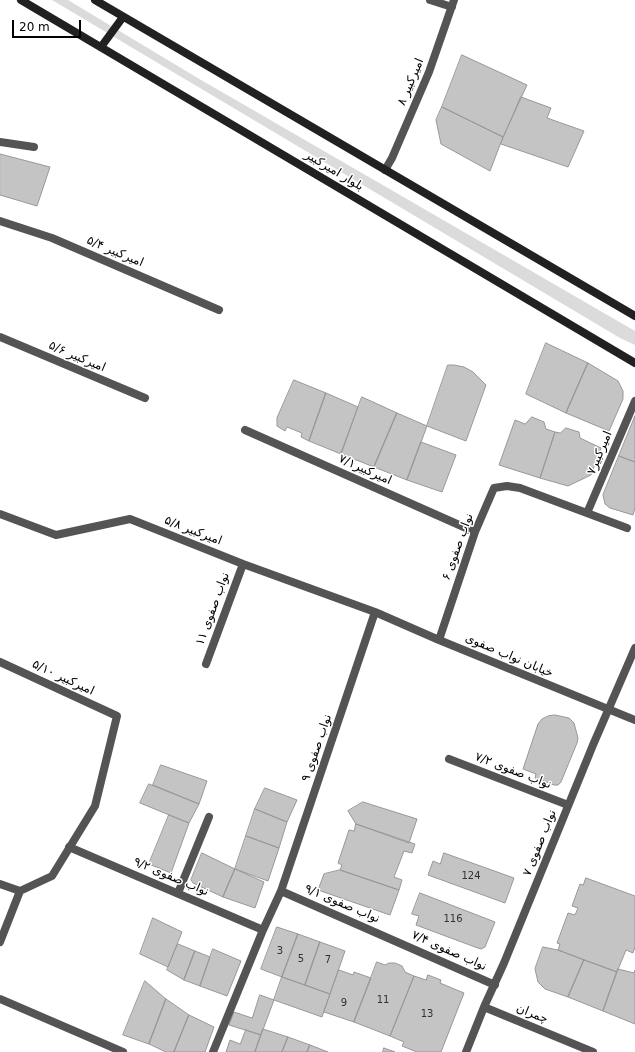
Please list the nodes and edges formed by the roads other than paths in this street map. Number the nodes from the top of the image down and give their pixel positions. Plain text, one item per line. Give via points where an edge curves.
1 (21, 0) edge
2 (95, 0) edge
3 (430, 0) edge
4 (453, 3) edge
5 (123, 17) junction
6 (101, 47) junction
7 (0, 142) edge
8 (34, 147) dead end
9 (385, 170) junction
10 (0, 221) edge
11 (219, 310) dead end
12 (635, 316) edge
13 (0, 337) edge
14 (635, 363) edge
15 (145, 398) dead end
16 (635, 401) edge
17 (245, 430) dead end
18 (0, 514) edge
19 (588, 514) junction
20 (627, 528) dead end
21 (475, 532) junction
22 (243, 564) junction
23 (375, 612) junction
24 (439, 640) junction
25 (635, 648) edge
26 (0, 662) edge
27 (206, 664) dead end
28 (608, 710) junction
29 (635, 720) edge
30 (449, 759) dead end
31 (568, 804) junction
32 (209, 818) dead end
33 (69, 847) junction
34 (0, 884) edge
35 (20, 891) junction
36 (281, 891) junction
37 (178, 893) junction
38 (263, 930) junction
39 (393, 939) joint
40 (0, 942) edge
41 (495, 985) junction
42 (0, 999) edge
43 (484, 1007) junction
44 (123, 1052) edge
45 (213, 1052) edge
46 (466, 1052) edge
47 (593, 1052) edge

1 - 6 main road, بلوار امیرکبیر
2 - 5 main road
3 - 4 street
4 - 9 street, امیرکبیر ۸ via 430,72
5 - 6 main road
5 - 9 main road
6 - 14 main road, بلوار امیرکبیر
7 - 8 street
9 - 12 main road
10 - 11 street, امیرکبیر ۵/۴ via 52,238
13 - 15 street, امیرکبیر ۵/۶
16 - 19 street, امیرکبیر۷
17 - 21 street, امیرکبیر۷/۱
18 - 22 street, امیرکبیر ۵/۸ via 56,534 130,519
19 - 20 street
19 - 21 street, نواب صفوی ۶ via 520,488 494,488
21 - 24 street, نواب صفوی ۶
22 - 23 street, امیرکبیر ۵/۸
22 - 27 street, نواب صفوی ۱۱
23 - 24 street, خیابان نواب صفوی
23 - 36 street, نواب صفوی ۹
24 - 28 street, خیابان نواب صفوی
25 - 28 street, نواب صفوی ۷
26 - 33 street, امیرکبیر ۵/۱۰ via 117,716 95,806
28 - 29 street, خیابان نواب صفوی
28 - 31 street, نواب صفوی ۷
30 - 31 street, نواب صفوی ۷/۲
31 - 41 street, نواب صفوی ۷
32 - 37 street
33 - 35 street via 52,876
33 - 37 street, نواب صفوی ۹/۲
34 - 35 street
35 - 40 street
36 - 38 street, نواب صفوی ۹
36 - 39 street, نواب صفوی ۹/۱
37 - 38 street, نواب صفوی ۹/۲
38 - 45 street, نواب صفوی ۹
39 - 41 street, نواب صفوی ۷/۴
41 - 43 street
42 - 44 street
43 - 46 street
43 - 47 street, چمران

